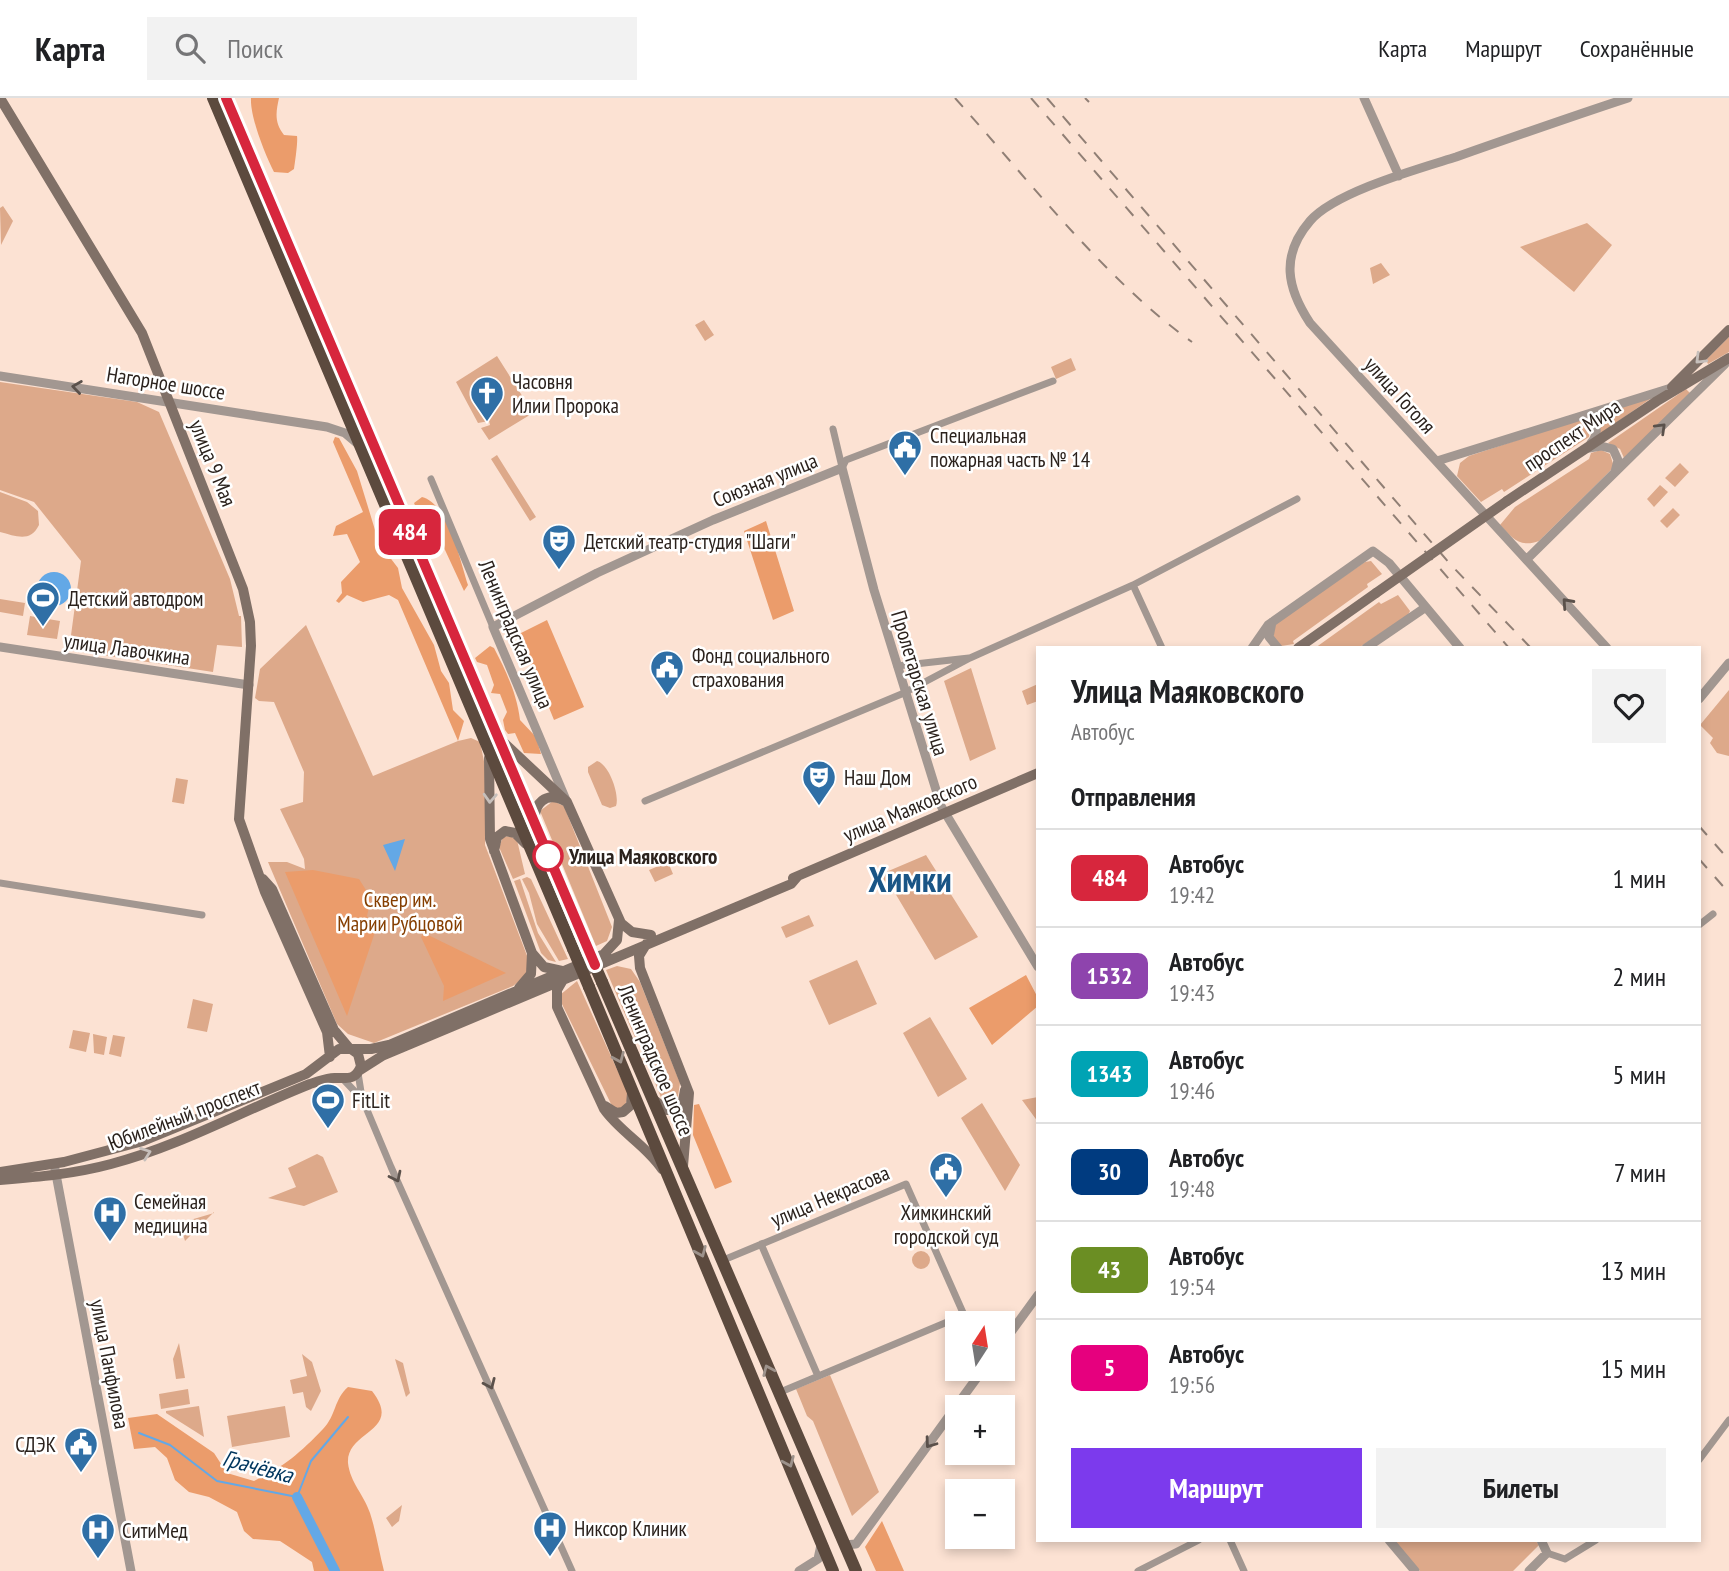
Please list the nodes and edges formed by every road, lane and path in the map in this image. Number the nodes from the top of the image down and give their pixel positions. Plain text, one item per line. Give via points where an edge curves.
1 (0, 98) edge
2 (213, 98) edge
3 (226, 98) edge
4 (1364, 98) edge
5 (1628, 98) edge
6 (1399, 176) junction
7 (1729, 330) edge
8 (1729, 359) edge
9 (0, 376) edge
10 (1054, 381) dead end
11 (1671, 388) junction
12 (338, 390) junction
13 (169, 401) junction
14 (1657, 401) junction
15 (1582, 416) junction
16 (327, 427) junction
17 (833, 429) dead end
18 (362, 448) junction
19 (1583, 450) junction
20 (1437, 461) junction
21 (842, 468) junction
22 (1612, 476) junction
23 (431, 480) dead end
24 (1297, 499) dead end
25 (1527, 559) junction
26 (1133, 585) junction
27 (1426, 607) junction
28 (1272, 621) junction
29 (494, 627) junction
30 (1161, 646) edge
31 (1253, 646) edge
32 (1276, 646) edge
33 (1300, 646) edge
34 (1369, 646) edge
35 (1458, 646) edge
36 (1605, 646) edge
37 (0, 648) edge
38 (970, 658) junction
39 (1729, 663) edge
40 (897, 666) junction
41 (249, 685) junction
42 (904, 693) junction
43 (1701, 696) edge
44 (493, 729) junction
45 (487, 745) junction
46 (549, 758) junction
47 (534, 771) junction
48 (1036, 774) edge
49 (556, 790) junction
50 (645, 801) dead end
51 (946, 815) junction
52 (536, 830) junction
53 (494, 851) junction
54 (533, 853) junction
55 (261, 877) junction
56 (0, 883) edge
57 (1713, 914) dead end
58 (202, 915) dead end
59 (619, 920) junction
60 (1701, 923) edge
61 (649, 939) junction
62 (579, 946) junction
63 (533, 953) junction
64 (609, 955) junction
65 (1036, 964) edge
66 (640, 968) junction
67 (566, 974) junction
68 (596, 984) junction
69 (521, 993) junction
70 (557, 1007) junction
71 (350, 1049) junction
72 (330, 1057) junction
73 (359, 1071) junction
74 (340, 1079) junction
75 (684, 1080) junction
76 (632, 1087) junction
77 (647, 1090) junction
78 (362, 1098) junction
79 (601, 1100) junction
80 (54, 1164) junction
81 (0, 1172) edge
82 (57, 1176) junction
83 (0, 1180) edge
84 (681, 1186) junction
85 (761, 1244) junction
86 (720, 1261) junction
87 (1036, 1298) edge
88 (1015, 1327) edge
89 (818, 1376) junction
90 (975, 1381) edge
91 (778, 1393) junction
92 (1729, 1420) edge
93 (1701, 1457) edge
94 (820, 1537) junction
95 (1195, 1542) edge
96 (1231, 1542) edge
97 (1391, 1542) edge
98 (1542, 1542) edge
99 (1593, 1542) edge
100 (844, 1545) junction
101 (1547, 1553) junction
102 (131, 1571) edge
103 (572, 1571) edge
104 (799, 1571) edge
105 (833, 1571) edge
106 (856, 1571) edge
107 (1138, 1571) edge
108 (1244, 1571) edge
109 (1415, 1571) edge
110 (1529, 1571) edge

1 - 13 main road, улица 9 Мая via 134,316
2 - 12 highway, Ленинградское шоссе
3 - 44 highway, Ленинградское шоссе
4 - 6 street
5 - 6 street, улица Гоголя
6 - 20 street, улица Гоголя via 1334,203 1315,216 1296,244 1291,284 1310,323
7 -> 11 main road, проспект Мира
8 - 14 main road, проспект Мира
22 -> 8 street
13 -> 9 street, Нагорное шоссе
10 - 21 street, Союзная улица via 846,460
11 - 14 main road, проспект Мира
11 - 15 street
12 - 16 street via 342,414 338,423
12 - 18 highway, Ленинградское шоссе
13 - 16 street, Нагорное шоссе
13 - 41 main road, улица 9 Мая via 243,589 251,633
14 - 19 main road, проспект Мира
15 - 19 street via 1593,420 1597,430
15 - 20 street
16 - 18 street, Нагорное шоссе via 345,433
17 - 21 street, Пролетарская улица
18 - 45 highway, Ленинградское шоссе
19 - 22 street via 1613,449 1619,463
19 - 33 main road, проспект Мира, bridge
20 - 25 street, улица Гоголя
21 - 29 street, Союзная улица via 655,547
21 - 40 street, Пролетарская улица
22 - 25 street
23 - 29 street, Ленинградская улица
24 - 26 street
36 -> 25 street, улица Гоголя
26 - 30 street
26 - 38 street
27 - 28 street via 1373,551
27 - 34 street
27 - 35 street
28 - 31 street
28 - 32 street via 1269,637
29 - 46 street, Ленинградская улица
37 - 41 street, улица Лавочкина
38 - 40 street
38 - 42 street
39 - 43 street
40 - 42 street, Пролетарская улица
41 - 55 main road, улица 9 Мая via 238,811
42 - 50 street
42 - 51 street, Пролетарская улица
44 - 47 main road
44 - 52 highway, Ленинградское шоссе
45 -> 53 main road
45 - 54 highway, Ленинградское шоссе
46 - 47 street via 545,771
46 - 49 street, Ленинградская улица
47 - 49 main road
48 - 51 main road, улица Маяковского
49 - 52 main road via 536,807
49 - 59 main road via 567,802
51 - 61 main road, улица Маяковского via 797,877 791,884
51 - 65 street, Пролетарская улица
52 - 62 highway, Ленинградское шоссе
53 - 54 main road via 497,837 508,831 519,835
53 - 63 main road
54 - 62 highway, Ленинградское шоссе
55 - 71 main road, улица 9 Мая via 272,889 334,1030
55 - 72 main road, улица 9 Мая via 327,1032
56 - 58 street
57 - 60 street
59 - 61 main road
59 - 64 main road via 617,940
61 - 64 main road, улица Маяковского
61 - 66 main road via 639,956
62 - 68 highway, Ленинградское шоссе, bridge
63 - 67 main road via 544,967
63 - 69 main road via 531,974
64 - 66 main road via 630,960
64 - 67 main road, улица Маяковского
66 - 75 main road
67 - 69 main road, улица Маяковского
67 - 70 main road via 557,990
68 -> 76 highway, Ленинградское шоссе
68 - 77 highway, Ленинградское шоссе
69 - 70 main road via 542,996
69 - 71 main road, Юбилейный проспект via 389,1045
69 - 73 main road, Юбилейный проспект via 382,1056
70 - 79 main road
71 - 72 main road, Юбилейный проспект via 339,1049
71 - 73 main road via 359,1058
72 - 74 main road via 330,1071
72 - 80 main road, Юбилейный проспект via 306,1074 165,1133
73 - 74 main road, Юбилейный проспект
73 - 78 street
74 - 78 street
82 -> 74 main road, Юбилейный проспект via 143,1154 311,1084
75 - 77 main road via 683,1101 671,1110
75 - 84 main road via 690,1098
76 - 79 main road via 631,1105 623,1112 611,1112
76 - 84 highway, Ленинградское шоссе
77 - 84 highway, Ленинградское шоссе
78 -> 103 street
79 - 84 main road via 613,1120
80 - 81 main road, Юбилейный проспект
80 - 82 street, улица Панфилова
82 - 83 main road, Юбилейный проспект
82 - 102 street, улица Панфилова
84 - 86 highway, Ленинградское шоссе
84 -> 94 highway, Ленинградское шоссе
85 - 86 street, улица Некрасова
85 - 89 street
85 - 89 street, улица Некрасова via 906,1184 964,1315
91 -> 86 highway, Ленинградское шоссе
87 - 88 street
89 - 91 street, улица Некрасова
90 -> 100 street via 859,1541
91 - 100 highway, Ленинградское шоссе
92 - 93 street
94 - 104 street via 818,1559
94 - 105 highway, Ленинградское шоссе
95 - 107 street
96 - 108 street
97 - 109 street
98 - 101 street
99 - 101 street via 1565,1559
100 - 106 highway, Ленинградское шоссе
101 - 110 street

